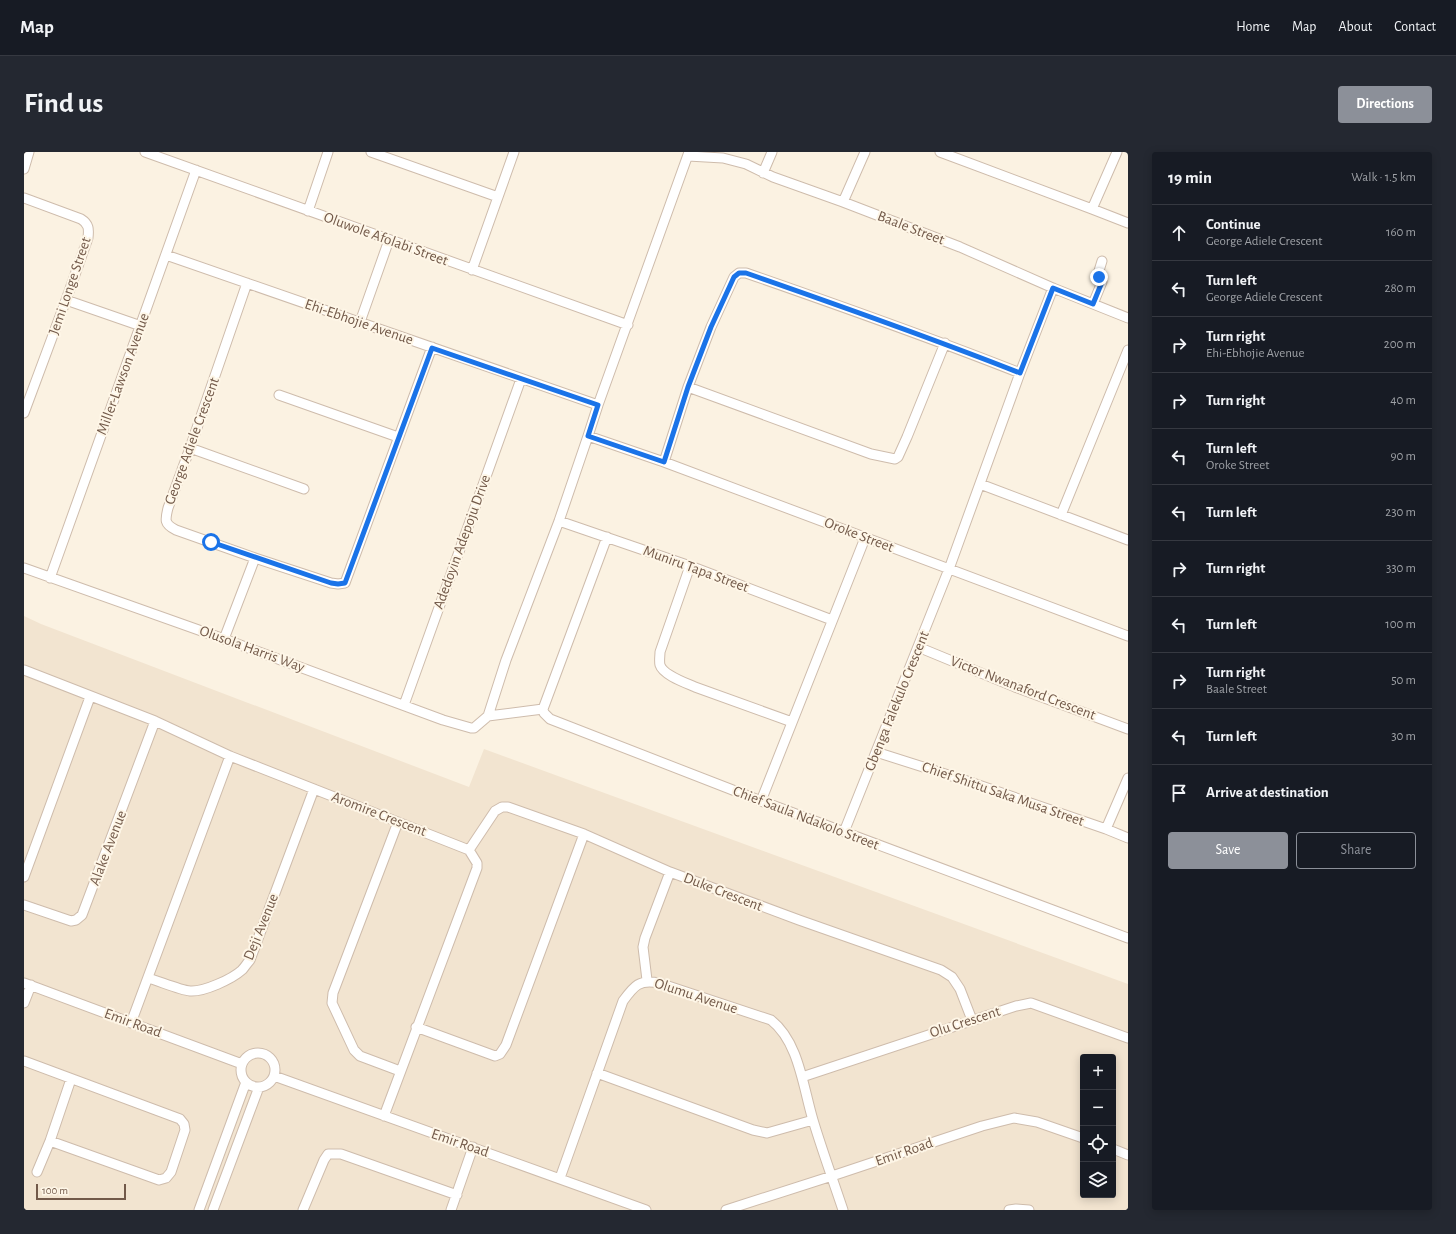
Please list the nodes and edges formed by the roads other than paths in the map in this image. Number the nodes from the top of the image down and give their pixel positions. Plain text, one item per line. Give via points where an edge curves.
1 (29, 152) edge
2 (145, 152) edge
3 (328, 152) edge
4 (371, 152) edge
5 (514, 152) edge
6 (772, 152) edge
7 (865, 152) edge
8 (940, 152) edge
9 (1116, 152) edge
10 (689, 154) edge
11 (951, 154) edge
12 (24, 169) edge
13 (196, 170) junction
14 (764, 173) junction
15 (498, 197) junction
16 (24, 198) edge
17 (843, 202) junction
18 (1092, 209) junction
19 (308, 211) junction
20 (1128, 224) edge
21 (389, 240) junction
22 (166, 255) junction
23 (1102, 261) dead end
24 (472, 270) junction
25 (247, 283) junction
26 (1053, 288) junction
27 (66, 300) junction
28 (1093, 304) junction
29 (1128, 318) edge
30 (360, 322) junction
31 (628, 325) junction
32 (141, 326) junction
33 (945, 343) junction
34 (432, 348) junction
35 (1128, 350) edge
36 (1020, 373) junction
37 (521, 379) junction
38 (688, 387) junction
39 (27, 392) edge
40 (279, 395) dead end
41 (598, 405) junction
42 (24, 413) edge
43 (588, 436) junction
44 (398, 437) junction
45 (190, 448) junction
46 (664, 462) junction
47 (980, 484) junction
48 (304, 489) dead end
49 (1061, 515) junction
50 (559, 521) junction
51 (607, 537) junction
52 (864, 538) junction
53 (1128, 540) edge
54 (256, 558) junction
55 (690, 566) junction
56 (24, 568) edge
57 (949, 569) junction
58 (50, 578) junction
59 (832, 620) junction
60 (1128, 636) edge
61 (224, 639) junction
62 (918, 647) junction
63 (24, 670) edge
64 (90, 697) junction
65 (404, 705) junction
66 (543, 709) junction
67 (488, 716) junction
68 (155, 722) junction
69 (792, 722) junction
70 (1128, 729) edge
71 (876, 752) junction
72 (230, 756) junction
73 (1128, 778) edge
74 (314, 789) junction
75 (761, 801) junction
76 (398, 822) junction
77 (1106, 829) junction
78 (844, 832) junction
79 (584, 834) junction
80 (1128, 838) edge
81 (469, 850) junction
82 (670, 872) junction
83 (24, 877) edge
84 (24, 905) edge
85 (1128, 938) edge
86 (148, 978) junction
87 (647, 980) junction
88 (27, 984) edge
89 (24, 1003) edge
90 (972, 1020) junction
91 (132, 1023) junction
92 (416, 1027) junction
93 (1128, 1038) edge
94 (24, 1061) edge
95 (242, 1064) junction
96 (400, 1071) junction
97 (597, 1073) junction
98 (274, 1076) junction
99 (802, 1076) junction
100 (70, 1079) junction
101 (246, 1082) junction
102 (259, 1087) junction
103 (384, 1116) junction
104 (812, 1120) junction
105 (1080, 1137) edge
106 (50, 1141) junction
107 (473, 1147) junction
108 (1116, 1150) edge
109 (1128, 1155) edge
110 (37, 1172) dead end
111 (832, 1176) junction
112 (560, 1178) junction
113 (457, 1195) junction
114 (199, 1210) edge
115 (213, 1210) edge
116 (303, 1210) edge
117 (451, 1210) edge
118 (646, 1210) edge
119 (726, 1210) edge
120 (843, 1210) edge
121 (1010, 1210) edge
122 (1029, 1210) edge

1 - 12 street
2 - 13 street, Oluwole Afolabi Street
3 - 19 street
4 - 15 street
5 - 15 street
6 - 14 street
7 - 17 street
8 - 11 street
9 - 18 street
10 - 14 street, Baale Street via 723,158 746,164
10 - 31 street
11 - 18 street
13 - 19 street, Oluwole Afolabi Street
13 - 22 street, Miller-Lawson Avenue
14 - 17 street, Baale Street
15 - 24 street
16 - 27 street, Jemi Longe Street via 81,219 89,228 88,238
17 - 26 street, Baale Street via 960,247
18 - 20 street
19 - 21 street, Oluwole Afolabi Street
21 - 24 street, Oluwole Afolabi Street
21 - 30 street
22 - 25 street, Ehi-Ebhojie Avenue
22 - 32 street, Miller-Lawson Avenue
23 - 28 street via 1098,274 1102,282
24 - 31 street, Oluwole Afolabi Street
25 - 30 street, Ehi-Ebhojie Avenue
25 - 45 street, George Adiele Crescent
26 - 28 street, Baale Street
26 - 36 street, Gbenga Falekulo Crescent
27 - 32 street
27 - 39 street, Jemi Longe Street
28 - 29 street, Baale Street
30 - 34 street, Ehi-Ebhojie Avenue
31 - 41 street
32 - 58 street, Miller-Lawson Avenue
33 - 36 street
33 - 38 street via 746,273 739,273 734,277 711,327
33 - 38 street via 895,460 871,454
34 - 37 street, Ehi-Ebhojie Avenue
34 - 44 street, George Adiele Crescent
35 - 49 street
36 - 47 street, Gbenga Falekulo Crescent
37 - 41 street, Ehi-Ebhojie Avenue
37 - 65 street, Adedoyin Adepoju Drive
38 - 46 street
39 - 42 street, Jemi Longe Street
40 - 44 street
41 - 43 street
43 - 46 street, Oroke Street
43 - 50 street
44 - 54 street, George Adiele Crescent via 345,583 331,583
45 - 48 street
45 - 54 street, George Adiele Crescent via 165,518 168,525
46 - 52 street, Oroke Street
47 - 49 street
47 - 57 street, Gbenga Falekulo Crescent
49 - 53 street
50 - 51 street, Muniru Tapa Street
50 - 67 street via 506,660
51 - 55 street, Muniru Tapa Street
51 - 66 street
52 - 57 street, Oroke Street
52 - 59 street
54 - 61 street
55 - 59 street, Muniru Tapa Street
55 - 69 street via 660,652 660,665 664,672 695,687
56 - 58 street, Olusola Harris Way
57 - 60 street, Oroke Street
57 - 62 street, Gbenga Falekulo Crescent
58 - 61 street, Olusola Harris Way
59 - 69 street
61 - 65 street, Olusola Harris Way
62 - 70 street, Victor Nwanaford Crescent
62 - 71 street, Gbenga Falekulo Crescent
63 - 64 street, Aromire Crescent
64 - 68 street, Aromire Crescent
64 - 83 street
65 - 67 street, Olusola Harris Way via 467,728 474,728
66 - 67 street
66 - 75 street, Chief Saula Ndakolo Street via 550,719
68 - 72 street, Aromire Crescent
68 - 84 street, Alake Avenue via 82,915 71,921
69 - 75 street
71 - 77 street, Chief Shittu Saka Musa Street
71 - 78 street, Gbenga Falekulo Crescent
72 - 74 street, Aromire Crescent
72 - 86 street
73 - 77 street
74 - 76 street, Aromire Crescent
74 - 86 street, Deji Avenue via 250,960 243,969 220,983 191,991
75 - 78 street, Chief Saula Ndakolo Street
76 - 81 street, Aromire Crescent
76 - 96 street via 336,986 332,1003 357,1054
77 - 80 street, Chief Shittu Saka Musa Street
78 - 85 street, Chief Saula Ndakolo Street
79 - 81 street, Duke Crescent via 502,806 489,818
79 - 82 street, Duke Crescent
79 - 92 street via 506,1045 500,1054 495,1056
81 - 92 street via 477,863 477,868
82 - 87 street via 645,938 643,948
82 - 90 street, Duke Crescent via 941,970 952,977 960,989
86 - 91 street
87 - 97 street, Olumu Avenue via 633,988 623,1001
87 - 99 street, Olumu Avenue via 770,1020 780,1027 789,1042
88 - 89 street
88 - 91 street, Emir Road
90 - 93 street, Olu Crescent via 1032,1003
90 - 99 street, Olu Crescent
91 - 95 street, Emir Road
92 - 96 street
94 - 100 street
95 - 98 street via 248,1055 264,1053 273,1060
95 - 101 street via 241,1074
96 - 103 street
97 - 104 street via 753,1130 767,1133
97 - 112 street, Olumu Avenue
98 - 102 street via 269,1084
98 - 103 street, Emir Road
99 - 104 street, Olumu Avenue
100 - 106 street
100 - 106 street via 180,1119 185,1130 171,1172 166,1178 159,1180
101 - 102 street
101 - 114 street
102 - 115 street
103 - 107 street, Emir Road
104 - 111 street, Olumu Avenue
105 - 111 street, Emir Road via 1037,1122 1014,1118 982,1126
106 - 110 street
107 - 112 street, Emir Road
107 - 113 street
108 - 109 street
111 - 119 street, Emir Road
111 - 120 street, Olumu Avenue
112 - 118 street, Emir Road
113 - 116 street via 334,1153 328,1154 322,1164
113 - 117 street
121 - 122 street

